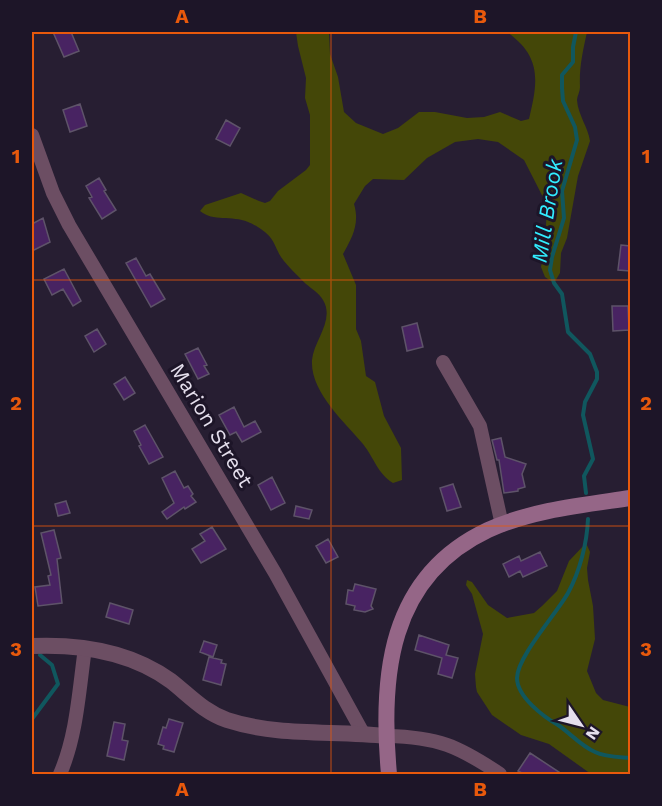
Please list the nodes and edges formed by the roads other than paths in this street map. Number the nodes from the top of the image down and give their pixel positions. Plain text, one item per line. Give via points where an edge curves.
1 (32, 135) edge
2 (443, 362) dead end
3 (630, 498) edge
4 (502, 525) junction
5 (32, 646) edge
6 (85, 648) junction
7 (363, 733) junction
8 (387, 736) junction
9 (60, 774) edge
10 (389, 774) edge
11 (500, 774) edge

1 - 7 street, Marion Street via 69,225 279,581
2 - 4 street via 480,426
3 - 4 main road via 542,513
4 - 8 main road via 448,556 409,605 390,658
5 - 6 street
6 - 7 street via 145,665 208,711 237,723 286,732
6 - 9 street via 75,722
7 - 8 street
8 - 10 main road
8 - 11 street via 440,741

